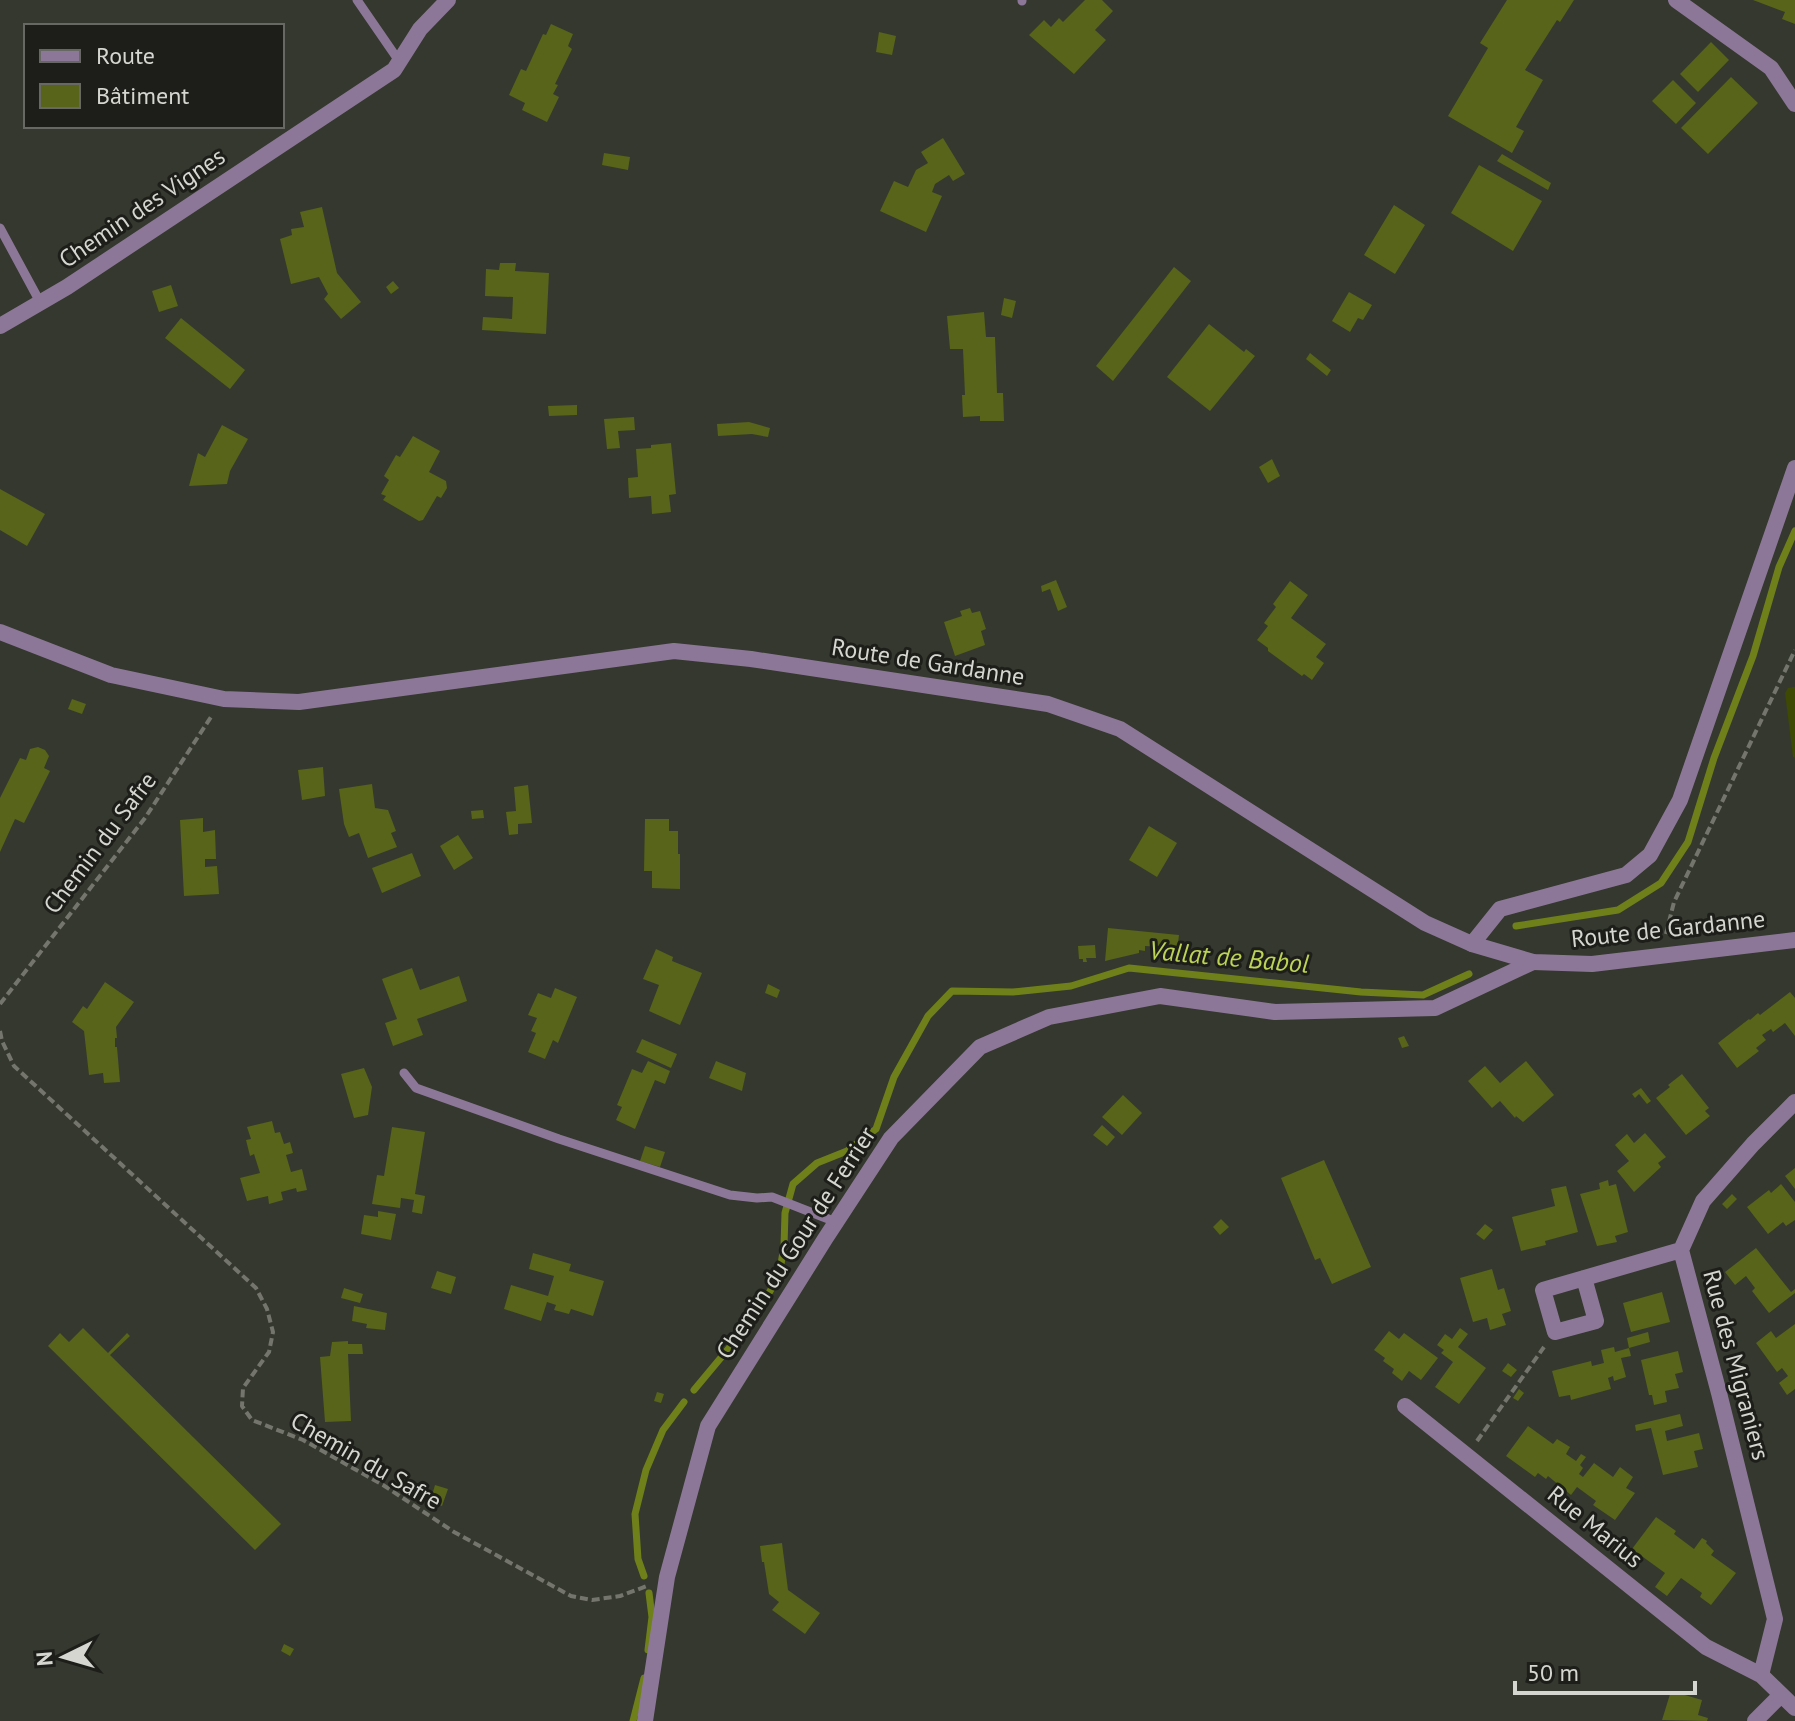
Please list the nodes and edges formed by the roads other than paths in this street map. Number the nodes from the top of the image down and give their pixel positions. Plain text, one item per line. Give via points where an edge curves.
1 (357, 0) edge
2 (448, 0) edge
3 (1676, 0) edge
4 (399, 61) junction
5 (1795, 104) edge
6 (0, 228) edge
7 (40, 302) junction
8 (0, 326) edge
9 (1795, 468) edge
10 (0, 632) edge
11 (1795, 940) edge
12 (1472, 944) junction
13 (1533, 962) junction
14 (404, 1073) dead end
15 (1795, 1102) edge
16 (836, 1222) junction
17 (1681, 1250) junction
18 (1584, 1278) junction
19 (1405, 1406) dead end
20 (1761, 1675) junction
21 (1781, 1695) junction
22 (1795, 1708) edge
23 (645, 1721) edge
24 (1755, 1721) edge

1 - 4 lane
2 - 4 street, Chemin des Vignes
3 - 5 street via 1771,68
4 - 7 street, Chemin des Vignes via 394,70
6 - 7 lane
7 - 8 street, Chemin des Vignes
9 - 12 street via 1680,800 1650,855 1626,875 1500,909
10 - 12 street, Route de Gardanne via 111,675 224,699 299,702 674,651 1048,704 1120,729 1425,923
11 - 13 street, Route de Gardanne via 1592,964
12 - 13 street, Route de Gardanne
13 - 16 street, Chemin du Gour de Ferrier via 1435,1008 1275,1012 1160,996 1049,1017 980,1047 891,1138
14 - 16 lane via 416,1088 559,1139 730,1195 772,1197
15 - 17 street, Rue des Migraniers via 1703,1201
16 - 23 street, Chemin du Gour de Ferrier via 708,1426 667,1577
17 - 18 street
17 - 20 street, Rue des Migraniers via 1775,1619
18 - 18 street via 1543,1290 1555,1332 1596,1321
19 - 20 street, Rue Marius via 1706,1647
20 - 21 street, Rue Marius
21 - 22 street, Rue Marius
21 - 24 street

